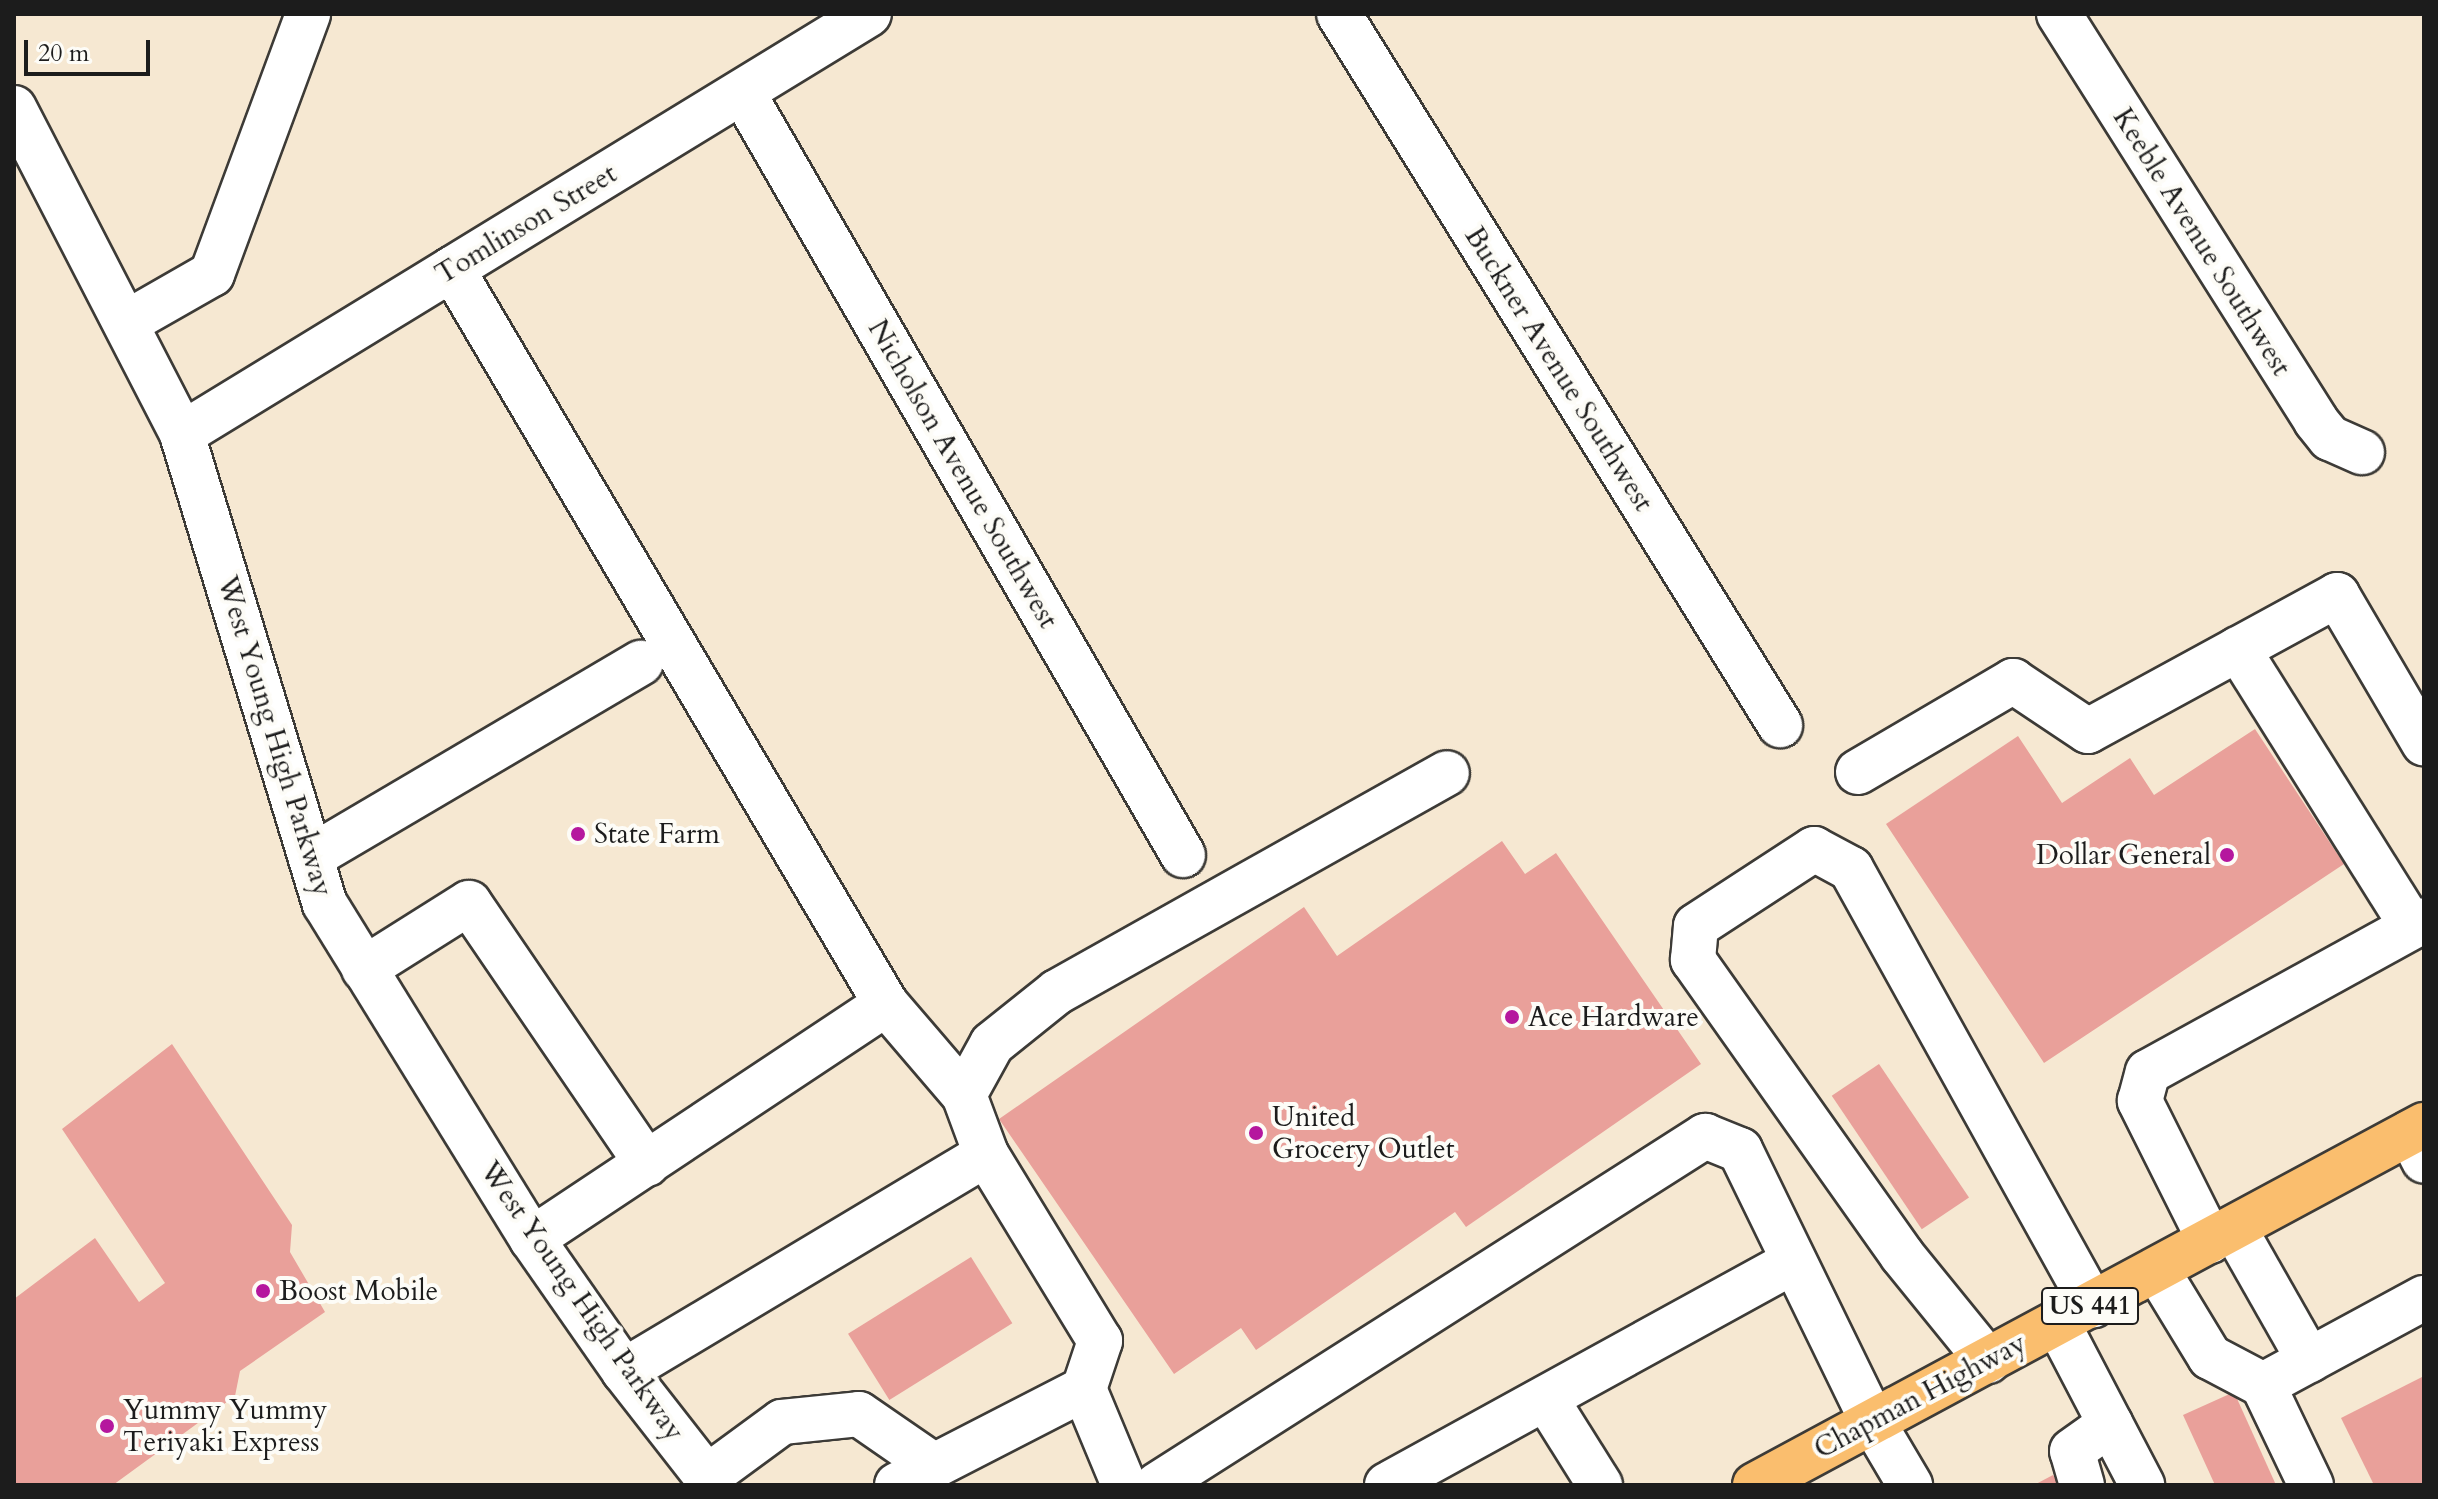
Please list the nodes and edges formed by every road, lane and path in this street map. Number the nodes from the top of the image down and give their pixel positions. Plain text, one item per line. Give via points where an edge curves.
1 (308, 14) edge
2 (869, 14) edge
3 (1339, 14) edge
4 (2059, 14) edge
5 (743, 93) junction
6 (14, 108) edge
7 (452, 269) junction
8 (126, 323) junction
9 (182, 434) junction
10 (2362, 452) dead end
11 (2238, 649) junction
12 (641, 663) dead end
13 (1780, 725) dead end
14 (2423, 740) edge
15 (1858, 772) dead end
16 (1447, 773) dead end
17 (1183, 855) dead end
18 (311, 857) junction
19 (2418, 923) edge
20 (364, 969) junction
21 (886, 1004) junction
22 (964, 1095) junction
23 (2419, 1140) edge
24 (986, 1154) junction
25 (647, 1164) junction
26 (2222, 1235) junction
27 (532, 1239) junction
28 (1793, 1262) junction
29 (2157, 1270) junction
30 (2424, 1298) edge
31 (2076, 1314) junction
32 (2309, 1360) junction
33 (1988, 1361) junction
34 (624, 1371) junction
35 (2263, 1385) junction
36 (1084, 1389) junction
37 (1546, 1399) junction
38 (1871, 1419) junction
39 (2110, 1424) junction
40 (915, 1475) edge
41 (710, 1481) edge
42 (1124, 1485) edge
43 (1157, 1485) edge
44 (1387, 1485) edge
45 (1600, 1485) edge
46 (1755, 1485) edge
47 (1910, 1485) edge
48 (2082, 1485) edge
49 (2142, 1485) edge
50 (2311, 1485) edge

1 - 8 street via 212,274
2 - 5 street, Tomlinson Street
3 - 13 street, Buckner Avenue Southwest
4 - 10 street, Keeble Avenue Southwest via 2316,421 2330,438
5 - 7 street, Tomlinson Street
5 - 17 street, Nicholson Avenue Southwest
6 - 8 street, West Young High Parkway
7 - 9 street, Tomlinson Street
7 - 21 street
8 - 9 street, West Young High Parkway
9 - 18 street, West Young High Parkway
11 - 14 street via 2337,595
11 - 15 street via 2088,731 2013,681
11 - 19 street
12 - 18 street
16 - 22 street via 1057,992 992,1044
18 - 20 street, West Young High Parkway via 325,904
19 - 26 street via 2148,1072 2140,1101
20 - 25 street via 469,903
20 - 27 street, West Young High Parkway
21 - 22 street
21 - 25 street
22 - 24 street
23 - 26 highway, Chapman Highway / US 441
24 - 34 street
24 - 36 street via 1100,1341
25 - 27 street
26 - 29 highway, Chapman Highway / US 441
26 - 32 street
27 - 34 street, West Young High Parkway
28 - 37 street
28 - 38 street
28 - 43 street via 1740,1150 1705,1136
29 - 31 highway, Chapman Highway / US 441
29 - 35 street via 2210,1357
30 - 32 street
31 - 33 highway, Chapman Highway / US 441
31 - 33 street via 1851,869 1814,849 1696,926 1693,960 1902,1255
31 - 39 street
32 - 35 street
33 - 38 highway, Chapman Highway / US 441
34 - 41 street, West Young High Parkway
35 - 50 street
36 - 40 street
36 - 42 street
37 - 44 street
37 - 45 street
38 - 46 highway, Chapman Highway / US 441
38 - 47 street
39 - 48 street via 2072,1451
39 - 49 street
40 - 41 street via 859,1414 782,1422

